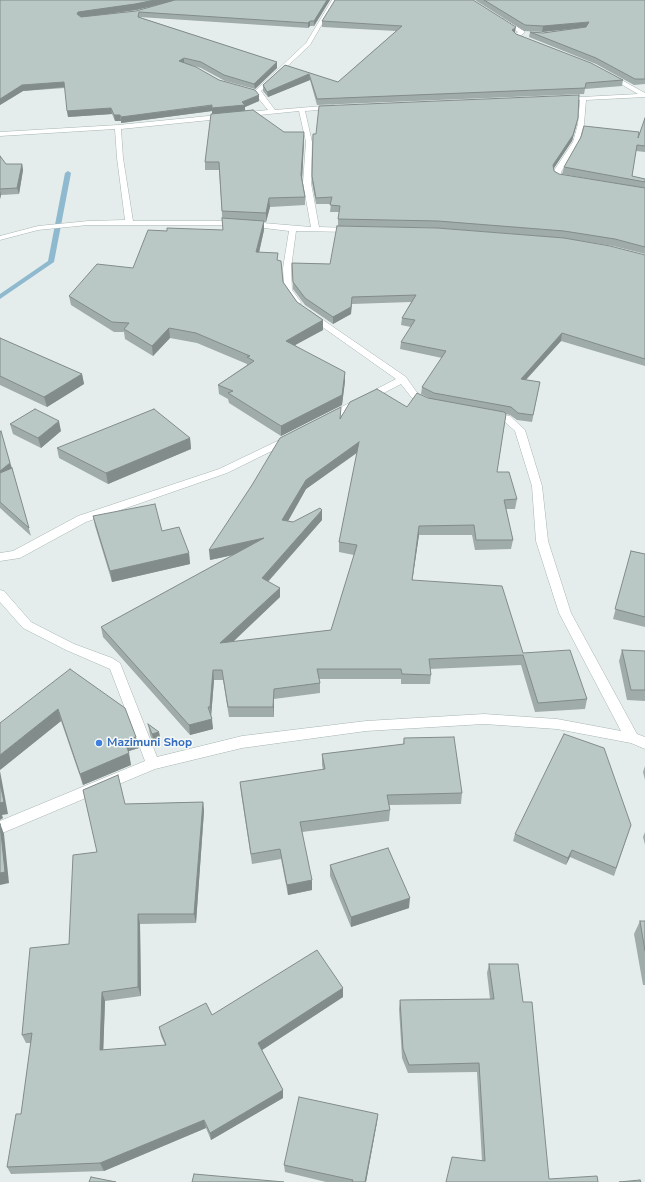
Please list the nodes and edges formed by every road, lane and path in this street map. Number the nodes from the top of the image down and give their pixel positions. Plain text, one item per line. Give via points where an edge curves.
1 (334, 0) edge
2 (496, 16) edge
3 (522, 33) junction
4 (531, 34) edge
5 (530, 43) edge
6 (604, 72) edge
7 (645, 95) edge
8 (583, 98) junction
9 (553, 99) edge
10 (340, 107) edge
11 (302, 109) junction
12 (273, 112) junction
13 (118, 127) junction
14 (0, 130) edge
15 (13, 133) junction
16 (0, 134) edge
17 (575, 181) edge
18 (129, 222) junction
19 (292, 229) junction
20 (315, 229) junction
21 (360, 230) edge
22 (0, 238) edge
23 (403, 379) junction
24 (437, 405) edge
25 (478, 413) edge
26 (317, 424) edge
27 (303, 431) edge
28 (0, 557) edge
29 (0, 594) edge
30 (632, 738) junction
31 (645, 743) edge
32 (153, 764) junction
33 (0, 828) edge

1 - 12 street via 308,44 255,94
2 - 3 street
3 - 4 street
3 - 5 street via 516,36
6 - 7 street
7 - 8 street
8 - 9 street
8 - 17 street via 581,124 576,142 557,172 558,177
10 - 11 street
11 - 12 street
11 - 20 street via 308,142 307,183
12 - 13 street
13 - 15 street
13 - 18 street
14 - 15 street
15 - 16 street
18 - 19 street via 239,223
18 - 22 street via 52,226
19 - 20 street
19 - 23 street via 286,268 288,290 292,296 301,308
20 - 21 street
23 - 24 street via 415,396
23 - 26 street
25 - 30 street via 506,418 520,430 537,486 542,541 565,613
27 - 28 street via 223,471 82,519 16,555
29 - 32 street via 26,625 115,666
30 - 31 street
30 - 32 street via 557,724 476,719 366,726 242,742
32 - 33 street

